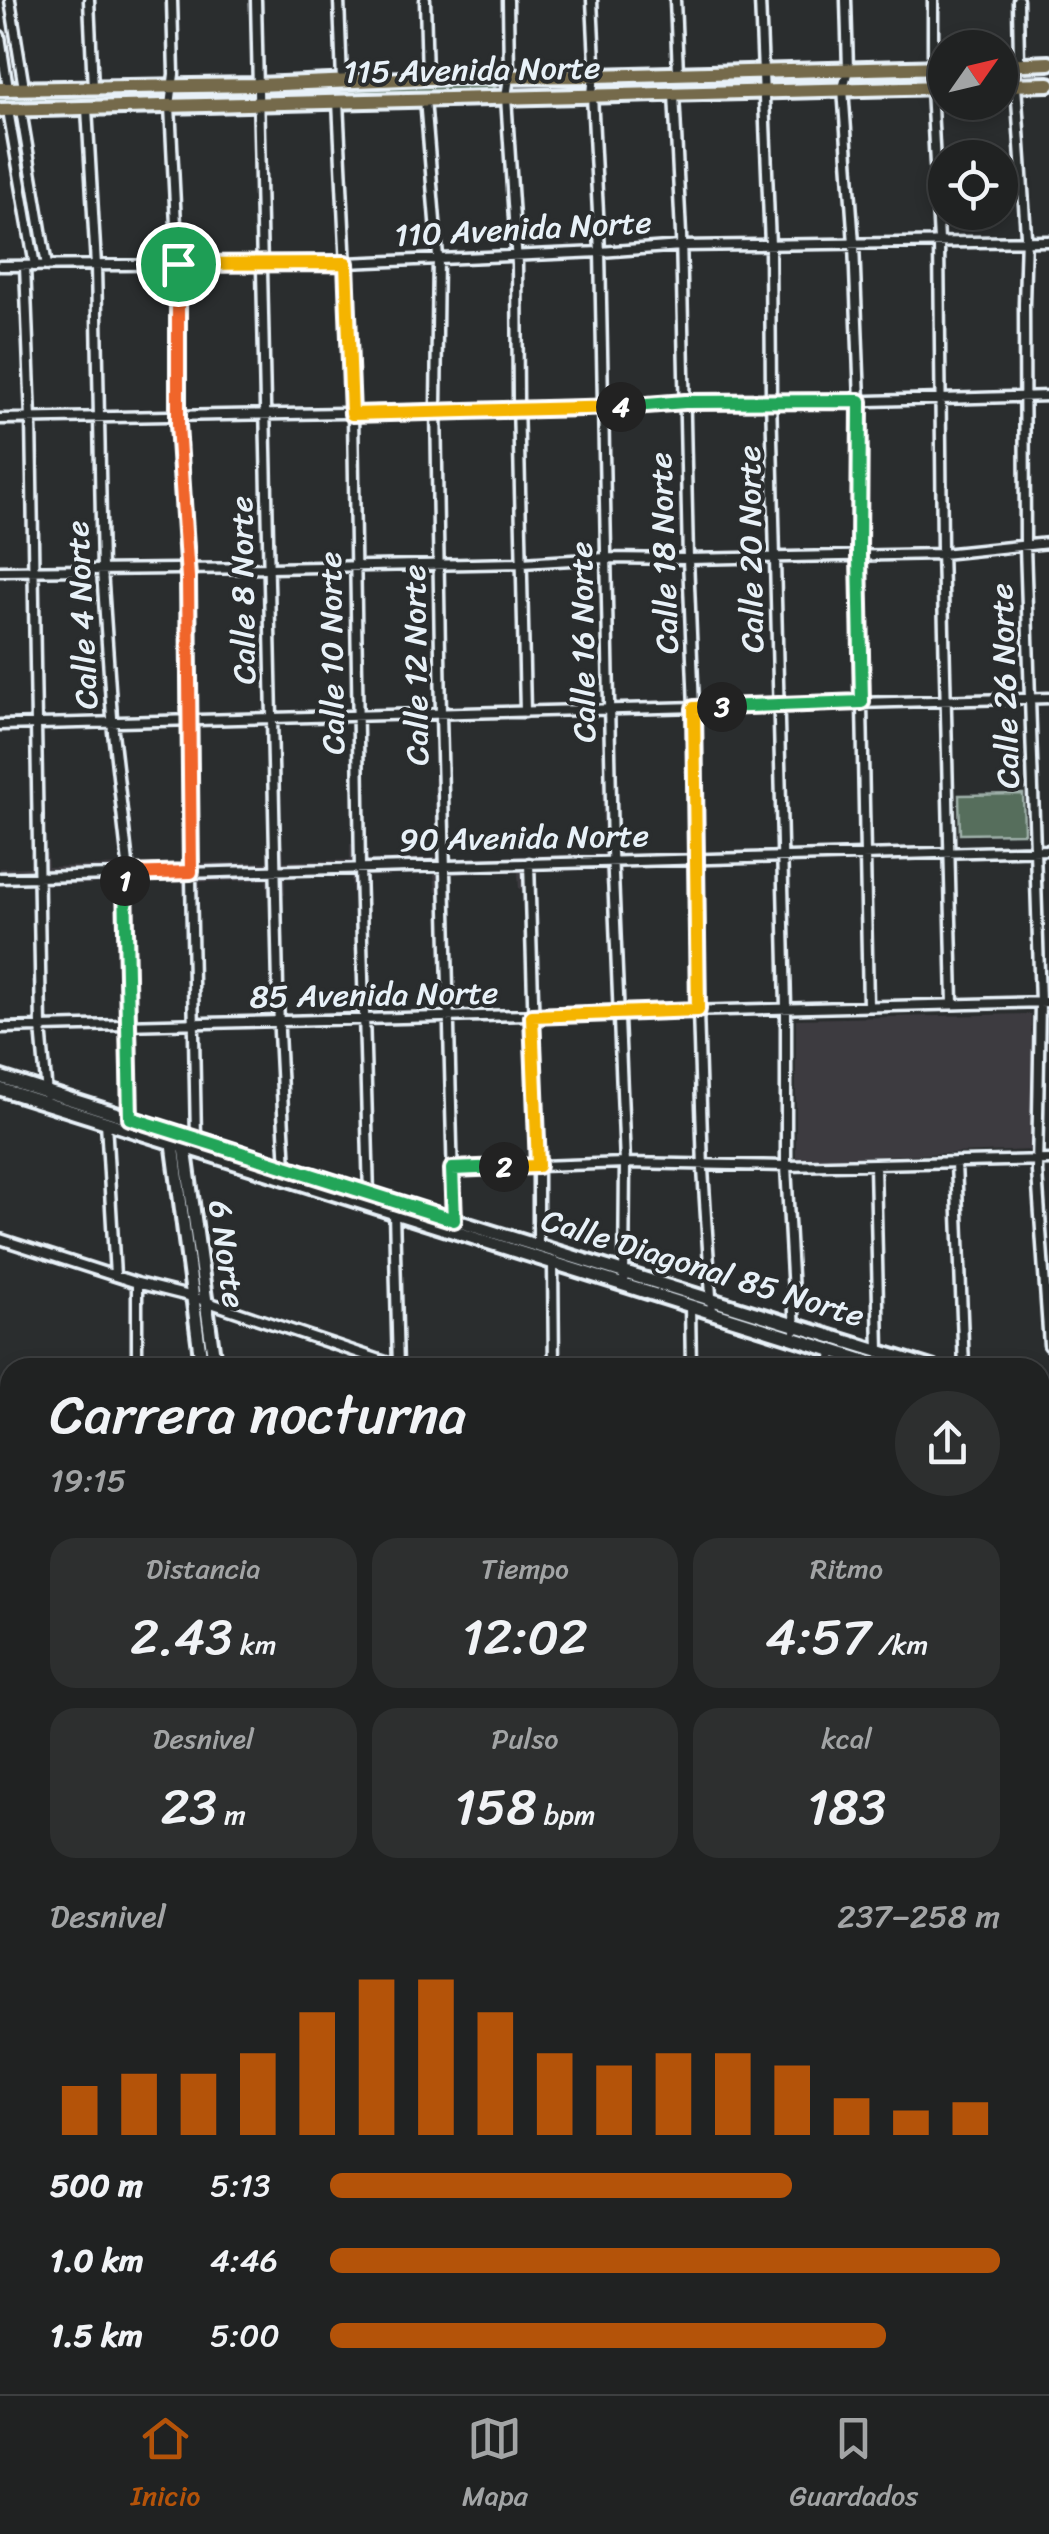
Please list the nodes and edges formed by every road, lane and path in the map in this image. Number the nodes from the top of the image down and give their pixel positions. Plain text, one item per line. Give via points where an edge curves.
1 (89, 0) edge
2 (172, 0) edge
3 (256, 0) edge
4 (340, 0) edge
5 (425, 0) edge
6 (508, 0) edge
7 (592, 0) edge
8 (675, 0) edge
9 (760, 0) edge
10 (846, 0) edge
11 (932, 0) edge
12 (1018, 0) edge
13 (6, 2) edge
14 (935, 30) edge
15 (0, 36) edge
16 (1019, 64) joint
17 (1049, 64) edge
18 (928, 68) edge
19 (848, 70) junction
20 (762, 71) junction
21 (678, 73) junction
22 (594, 76) junction
23 (508, 77) junction
24 (426, 79) junction
25 (342, 82) junction
26 (1049, 84) edge
27 (256, 85) junction
28 (1018, 85) edge
29 (173, 86) junction
30 (928, 87) edge
31 (27, 88) junction
32 (93, 88) junction
33 (843, 88) junction
34 (762, 90) junction
35 (3, 92) edge
36 (674, 93) junction
37 (592, 95) junction
38 (506, 97) junction
39 (425, 99) junction
40 (338, 101) junction
41 (257, 104) junction
42 (170, 106) junction
43 (86, 108) junction
44 (10, 110) edge
45 (1018, 116) edge
46 (938, 120) edge
47 (939, 240) junction
48 (1049, 241) edge
49 (1026, 242) junction
50 (854, 244) junction
51 (770, 245) junction
52 (681, 246) junction
53 (600, 252) junction
54 (516, 254) junction
55 (438, 257) junction
56 (346, 263) junction
57 (178, 264) junction
58 (262, 264) junction
59 (0, 266) edge
60 (30, 266) junction
61 (47, 266) junction
62 (96, 266) junction
63 (1049, 396) edge
64 (1025, 397) junction
65 (940, 400) junction
66 (860, 401) junction
67 (685, 402) junction
68 (772, 403) junction
69 (602, 408) junction
70 (518, 410) junction
71 (436, 412) junction
72 (352, 414) junction
73 (267, 415) junction
74 (179, 416) junction
75 (0, 419) edge
76 (31, 419) junction
77 (98, 419) junction
78 (1049, 543) edge
79 (1025, 546) junction
80 (942, 554) junction
81 (859, 556) junction
82 (605, 558) junction
83 (776, 558) junction
84 (688, 559) junction
85 (522, 563) junction
86 (439, 564) junction
87 (355, 565) junction
88 (188, 568) junction
89 (270, 568) junction
90 (32, 570) junction
91 (102, 570) junction
92 (0, 571) edge
93 (1030, 698) junction
94 (1049, 698) edge
95 (946, 700) junction
96 (862, 702) junction
97 (779, 705) junction
98 (694, 708) junction
99 (609, 710) junction
100 (525, 712) junction
101 (441, 715) junction
102 (358, 716) junction
103 (273, 718) junction
104 (188, 720) junction
105 (113, 722) junction
106 (37, 724) junction
107 (0, 725) edge
108 (1036, 850) junction
109 (1049, 850) edge
110 (950, 853) junction
111 (866, 854) junction
112 (783, 857) junction
113 (697, 859) junction
114 (612, 860) junction
115 (529, 864) junction
116 (444, 865) junction
117 (360, 868) junction
118 (276, 869) junction
119 (191, 872) junction
120 (126, 874) junction
121 (39, 877) junction
122 (0, 878) edge
123 (1044, 1002) edge
124 (954, 1003) junction
125 (868, 1005) junction
126 (786, 1007) junction
127 (698, 1010) junction
128 (619, 1012) junction
129 (532, 1016) junction
130 (448, 1018) junction
131 (366, 1021) junction
132 (280, 1022) junction
133 (194, 1024) junction
134 (128, 1025) junction
135 (42, 1027) junction
136 (0, 1028) edge
137 (0, 1077) edge
138 (0, 1089) edge
139 (47, 1098) junction
140 (130, 1118) junction
141 (106, 1122) junction
142 (196, 1139) junction
143 (179, 1146) junction
144 (1049, 1160) edge
145 (1037, 1161) junction
146 (625, 1162) junction
147 (956, 1162) junction
148 (704, 1164) junction
149 (875, 1164) junction
150 (538, 1166) junction
151 (786, 1166) junction
152 (452, 1169) junction
153 (287, 1173) junction
154 (370, 1199) junction
155 (394, 1212) junction
156 (455, 1226) junction
157 (0, 1239) edge
158 (538, 1246) junction
159 (552, 1262) junction
160 (114, 1276) junction
161 (624, 1278) junction
162 (137, 1283) junction
163 (193, 1297) junction
164 (206, 1303) junction
165 (690, 1305) junction
166 (713, 1305) junction
167 (1047, 1308) edge
168 (795, 1331) junction
169 (1049, 1345) edge
170 (831, 1350) junction
171 (879, 1352) junction
172 (138, 1358) edge
173 (201, 1358) edge
174 (214, 1358) edge
175 (373, 1358) edge
176 (400, 1358) edge
177 (554, 1358) edge
178 (691, 1358) edge
179 (831, 1358) edge
180 (856, 1358) edge
181 (899, 1358) edge
182 (964, 1358) edge

1 - 32 street
2 - 29 street
3 - 27 street, Calle 8 Norte
4 - 25 street
5 - 24 street
6 - 23 street
7 - 22 street, Calle 16 Norte
8 - 21 street
9 - 20 street, Calle 20 Norte
10 - 19 street
11 - 14 street
12 - 16 street
13 - 31 street
15 - 35 street
16 - 17 main road
18 - 19 main road, 115 Avenida Norte
19 - 20 main road, 115 Avenida Norte
19 - 33 street
20 - 21 main road, 115 Avenida Norte
20 - 34 street, Calle 20 Norte
21 - 22 main road, 115 Avenida Norte
22 - 23 main road, 115 Avenida Norte
22 - 37 street, Calle 16 Norte
23 - 24 main road, 115 Avenida Norte
23 - 38 street
24 - 25 main road, 115 Avenida Norte
25 - 27 main road, 115 Avenida Norte
26 - 28 main road
27 - 29 main road, 115 Avenida Norte
27 - 41 street, Calle 8 Norte
29 - 32 main road, 115 Avenida Norte
29 - 42 street
30 - 33 main road, 115 Avenida Norte
31 - 32 main road, 115 Avenida Norte
31 - 35 main road, 115 Avenida Norte via 16,96
33 - 34 main road, 115 Avenida Norte
33 - 50 street
34 - 36 main road, 115 Avenida Norte
34 - 51 street, Calle 20 Norte
36 - 37 main road, 115 Avenida Norte
36 - 52 street, Calle 18 Norte
37 - 38 main road, 115 Avenida Norte
37 - 53 street, Calle 16 Norte
38 - 39 main road, 115 Avenida Norte
38 - 54 street
39 - 40 main road, 115 Avenida Norte
39 - 55 street, Calle 12 Norte
40 - 41 main road, 115 Avenida Norte
40 - 56 street, Calle 10 Norte
41 - 42 main road, 115 Avenida Norte
41 - 58 street, Calle 8 Norte
42 - 43 main road, 115 Avenida Norte
42 - 57 street
43 - 44 main road, 115 Avenida Norte
43 - 62 street, Calle 4 Norte
44 - 60 street
44 - 61 street
45 - 49 street, Calle 26 Norte
46 - 47 street
47 - 49 street, 110 Avenida Norte
47 - 50 street, 110 Avenida Norte
47 - 65 street
48 - 49 street, 110 Avenida Norte
49 - 64 street, Calle 26 Norte
50 - 51 street, 110 Avenida Norte
50 - 66 street
51 - 52 street, 110 Avenida Norte
51 - 68 street, Calle 20 Norte
52 - 53 street, 110 Avenida Norte
52 - 67 street, Calle 18 Norte
53 - 54 street, 110 Avenida Norte
53 - 69 street, Calle 16 Norte
54 - 55 street, 110 Avenida Norte
54 - 70 street
55 - 56 street, 110 Avenida Norte
55 - 71 street, Calle 12 Norte
56 - 58 street, 110 Avenida Norte
56 - 72 street, Calle 10 Norte
57 - 58 street, 110 Avenida Norte
57 - 62 street, 110 Avenida Norte
57 - 74 street
58 - 73 street, Calle 8 Norte
59 - 60 street, 110 Avenida Norte
60 - 61 street, 110 Avenida Norte
60 - 76 street
61 - 62 street, 110 Avenida Norte
62 - 77 street, Calle 4 Norte
63 - 64 street
64 - 65 street
64 - 79 street, Calle 26 Norte
65 - 66 street
65 - 80 street
66 - 68 street
66 - 81 street
67 - 68 street
67 - 69 street
67 - 84 street, Calle 18 Norte
68 - 83 street, Calle 20 Norte
69 - 70 street
69 - 82 street, Calle 16 Norte
70 - 71 street
70 - 85 street
71 - 72 street
71 - 86 street, Calle 12 Norte
72 - 73 street
72 - 87 street, Calle 10 Norte
73 - 74 street
73 - 89 street, Calle 8 Norte
74 - 77 street
74 - 88 street
75 - 76 street
76 - 77 street
76 - 90 street
77 - 91 street, Calle 4 Norte
78 - 79 street
79 - 80 street
79 - 93 street, Calle 26 Norte
80 - 81 street
80 - 95 street
81 - 83 street
81 - 96 street
82 - 84 street
82 - 85 street
82 - 99 street, Calle 16 Norte
83 - 84 street
83 - 97 street, Calle 20 Norte
84 - 98 street, Calle 18 Norte
85 - 86 street
85 - 100 street
86 - 87 street
86 - 101 street, Calle 12 Norte
87 - 89 street
87 - 102 street, Calle 10 Norte
88 - 89 street
88 - 91 street
88 - 104 street
89 - 103 street, Calle 8 Norte
90 - 91 street
90 - 92 street
90 - 106 street
91 - 105 street, Calle 4 Norte
93 - 94 street
93 - 95 street
93 - 108 street, Calle 26 Norte
95 - 96 street
95 - 110 street
96 - 97 street
96 - 111 street
97 - 98 street
97 - 112 street, Calle 20 Norte
98 - 99 street
98 - 113 street, Calle 18 Norte
99 - 100 street
99 - 114 street, Calle 16 Norte
100 - 101 street
101 - 102 street
101 - 116 street, Calle 12 Norte
102 - 103 street
102 - 117 street, Calle 10 Norte
103 - 104 street
103 - 118 street, Calle 8 Norte
104 - 105 street
104 - 119 street
105 - 106 street
105 - 120 street, Calle 4 Norte
106 - 107 street
106 - 121 street
108 - 109 street, 90 Avenida Norte
108 - 110 street, 90 Avenida Norte
108 - 123 street, Calle 26 Norte
110 - 111 street, 90 Avenida Norte
110 - 124 street
111 - 112 street, 90 Avenida Norte
111 - 125 street
112 - 113 street, 90 Avenida Norte
112 - 126 street, Calle 20 Norte
113 - 114 street, 90 Avenida Norte
113 - 127 street, Calle 18 Norte
114 - 115 street, 90 Avenida Norte
114 - 128 street, Calle 16 Norte
115 - 116 street, 90 Avenida Norte
115 - 129 street
116 - 117 street, 90 Avenida Norte
116 - 130 street, Calle 12 Norte
117 - 118 street, 90 Avenida Norte
117 - 131 street, Calle 10 Norte
118 - 119 street, 90 Avenida Norte
118 - 132 street, Calle 8 Norte
119 - 120 street, 90 Avenida Norte
119 - 133 street
120 - 121 street, 90 Avenida Norte
120 - 134 street, Calle 4 Norte
121 - 122 street, 90 Avenida Norte
121 - 135 street
123 - 124 street, 85 Avenida Norte
123 - 145 street, Calle 26 Norte
124 - 125 street, 85 Avenida Norte
125 - 126 street, 85 Avenida Norte
126 - 127 street, 85 Avenida Norte
126 - 151 street, Calle 20 Norte
127 - 128 street, 85 Avenida Norte
127 - 148 street, Calle 18 Norte
128 - 129 street, 85 Avenida Norte
128 - 146 street, Calle 16 Norte
129 - 130 street, 85 Avenida Norte
129 - 150 street
130 - 131 street, 85 Avenida Norte
130 - 152 street, Calle 12 Norte
131 - 132 street, 85 Avenida Norte
131 - 154 street, Calle 10 Norte
132 - 133 street, 85 Avenida Norte
132 - 153 street, Calle 8 Norte
133 - 134 street, 85 Avenida Norte
133 - 142 street
134 - 135 street, 85 Avenida Norte
134 - 140 street, Calle 4 Norte
135 - 136 street, 85 Avenida Norte
135 - 139 street
137 - 139 main road, Calle Diagonal 85 Norte
138 - 139 main road, Calle Diagonal 85 Norte
139 - 140 main road, Calle Diagonal 85 Norte
139 - 141 main road, Calle Diagonal 85 Norte
140 - 142 main road, Calle Diagonal 85 Norte
141 - 143 main road, Calle Diagonal 85 Norte
141 - 160 street
142 - 153 main road, Calle Diagonal 85 Norte
143 - 153 main road, Calle Diagonal 85 Norte
143 - 163 main road
143 - 164 main road, 6 Norte
144 - 145 street
145 - 147 street
145 - 167 street, Calle 26 Norte
146 - 148 street
146 - 150 street
146 - 161 street, Calle 16 Norte
147 - 149 street
147 - 182 street
148 - 151 street
148 - 166 street, Calle 18 Norte
149 - 151 street
149 - 171 street
150 - 152 street
150 - 158 street
151 - 168 street, Calle 20 Norte
152 - 156 street, Calle 12 Norte
153 - 154 main road, Calle Diagonal 85 Norte
154 - 155 main road, Calle Diagonal 85 Norte
154 - 156 main road, Calle Diagonal 85 Norte
155 - 156 main road, Calle Diagonal 85 Norte
155 - 176 street
156 - 158 main road, Calle Diagonal 85 Norte
156 - 159 main road, Calle Diagonal 85 Norte
157 - 160 street
158 - 161 main road, Calle Diagonal 85 Norte
159 - 161 main road, Calle Diagonal 85 Norte
159 - 177 street
160 - 162 street
161 - 165 main road, Calle Diagonal 85 Norte
161 - 166 main road, Calle Diagonal 85 Norte
162 - 163 street
162 - 172 street
163 - 164 street
163 - 173 main road
164 - 174 main road, 6 Norte
164 - 175 street
165 - 166 main road, Calle Diagonal 85 Norte
165 - 178 street
166 - 168 main road, Calle Diagonal 85 Norte
167 - 169 street, Calle 26 Norte
168 - 170 main road, Calle Diagonal 85 Norte
168 - 171 main road, Calle Diagonal 85 Norte
170 - 179 street
170 - 180 main road, Calle Diagonal 85 Norte
171 - 181 main road, Calle Diagonal 85 Norte

